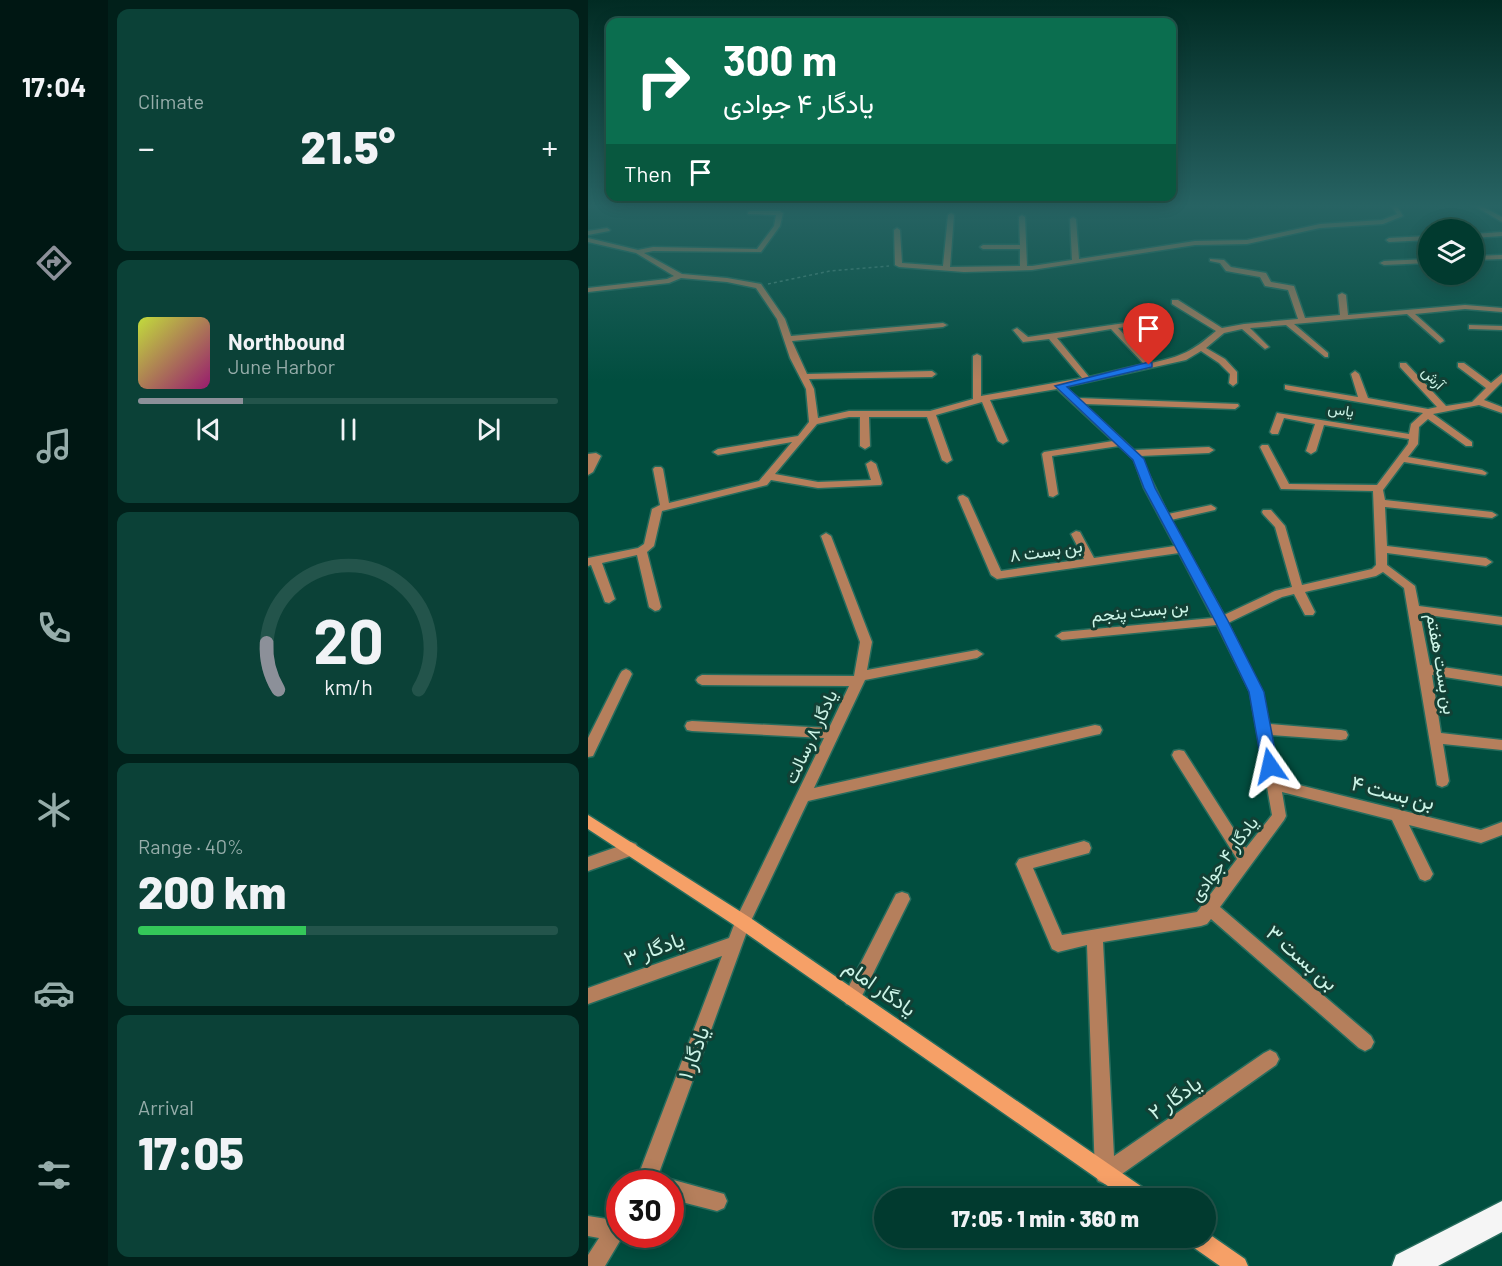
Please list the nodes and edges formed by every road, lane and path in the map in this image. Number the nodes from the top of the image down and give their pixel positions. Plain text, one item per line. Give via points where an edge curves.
1 (657, 263) edge
2 (947, 263) edge
3 (1024, 263) edge
4 (1061, 263) edge
5 (1224, 263) edge
6 (898, 265) joint
7 (1024, 268) junction
8 (946, 269) junction
9 (680, 276) junction
10 (758, 286) junction
11 (588, 290) edge
12 (1342, 295) dead end
13 (1175, 302) dead end
14 (1502, 310) edge
15 (1408, 311) junction
16 (1344, 316) junction
17 (1302, 320) junction
18 (1143, 322) dead end
19 (1287, 322) junction
20 (943, 325) dead end
21 (1244, 326) junction
22 (1113, 327) junction
23 (1472, 327) dead end
24 (1502, 328) edge
25 (1017, 330) dead end
26 (1221, 331) junction
27 (1051, 336) junction
28 (788, 339) junction
29 (1440, 341) dead end
30 (1265, 347) dead end
31 (1201, 348) junction
32 (1325, 355) dead end
33 (977, 356) dead end
34 (1149, 365) junction
35 (1403, 365) dead end
36 (1461, 365) dead end
37 (932, 374) dead end
38 (1355, 374) dead end
39 (804, 377) junction
40 (1502, 377) edge
41 (1087, 379) junction
42 (1233, 383) dead end
43 (1059, 386) junction
44 (1288, 387) dead end
45 (1491, 387) junction
46 (981, 399) junction
47 (1364, 400) junction
48 (1076, 401) junction
49 (1477, 401) junction
50 (1235, 406) dead end
51 (1444, 409) junction
52 (1502, 410) edge
53 (1428, 413) junction
54 (864, 414) junction
55 (931, 414) junction
56 (814, 422) junction
57 (1320, 422) junction
58 (1275, 432) dead end
59 (1413, 436) junction
60 (800, 438) junction
61 (1003, 441) dead end
62 (1122, 443) junction
63 (1469, 444) dead end
64 (865, 446) dead end
65 (1265, 447) dead end
66 (1209, 450) dead end
67 (718, 452) dead end
68 (1311, 452) dead end
69 (1132, 453) junction
70 (588, 457) edge
71 (1401, 459) junction
72 (947, 460) dead end
73 (872, 464) dead end
74 (658, 468) dead end
75 (588, 472) edge
76 (1482, 473) dead end
77 (768, 477) junction
78 (1379, 488) junction
79 (1053, 494) dead end
80 (963, 498) dead end
81 (1380, 503) junction
82 (665, 507) junction
83 (1211, 508) dead end
84 (1267, 512) dead end
85 (1492, 515) dead end
86 (1165, 518) junction
87 (1076, 534) dead end
88 (826, 536) dead end
89 (1181, 549) junction
90 (1381, 549) junction
91 (641, 551) junction
92 (592, 561) edge
93 (1091, 562) junction
94 (1486, 562) dead end
95 (1382, 566) junction
96 (1298, 590) junction
97 (609, 598) dead end
98 (655, 607) dead end
99 (1414, 609) junction
100 (1309, 612) dead end
101 (1221, 621) junction
102 (1502, 621) edge
103 (1062, 636) dead end
104 (977, 654) dead end
105 (1425, 669) junction
106 (626, 674) dead end
107 (858, 679) junction
108 (702, 680) dead end
109 (1502, 681) edge
110 (692, 726) dead end
111 (1263, 729) junction
112 (1095, 730) dead end
113 (832, 733) junction
114 (1341, 735) dead end
115 (1436, 738) junction
116 (1502, 744) edge
117 (588, 752) edge
118 (1179, 754) dead end
119 (1442, 781) dead end
120 (1273, 784) junction
121 (802, 796) junction
122 (1397, 816) junction
123 (588, 821) edge
124 (1502, 828) edge
125 (1084, 848) dead end
126 (631, 849) junction
127 (1246, 860) junction
128 (588, 864) edge
129 (1425, 874) dead end
130 (902, 899) dead end
131 (1210, 908) junction
132 (743, 922) junction
133 (1095, 936) junction
134 (735, 944) junction
135 (588, 996) edge
136 (852, 998) junction
137 (1365, 1042) dead end
138 (1270, 1059) dead end
139 (652, 1170) edge
140 (1105, 1174) junction
141 (1126, 1188) edge
142 (684, 1193) edge
143 (717, 1201) dead end
144 (1502, 1216) edge
145 (588, 1226) edge
146 (606, 1227) edge
147 (606, 1245) edge
148 (1212, 1248) edge
149 (592, 1266) edge
150 (1238, 1266) edge
151 (1407, 1266) edge

1 - 9 street
2 - 8 street
3 - 7 street
4 - 7 street
5 - 17 street via 1229,269 1263,275 1268,284 1291,288
6 - 8 street
6 - 10 path via 830,271
7 - 8 street
9 - 10 street
9 - 11 street via 669,281
10 - 28 street via 781,319
12 - 16 street
13 - 26 street
14 - 15 street via 1465,307
15 - 16 street
15 - 29 street
16 - 17 street
17 - 19 street
18 - 22 street
19 - 21 street
19 - 32 street
20 - 28 street
21 - 26 street
21 - 30 street
22 - 27 street
22 - 34 street
23 - 24 street
25 - 27 street via 1026,340
26 - 31 street
27 - 41 street
28 - 39 street
31 - 34 street via 1183,358
31 - 42 street via 1234,374
33 - 46 street
34 - 41 street
35 - 51 street, آرش
36 - 45 street
37 - 39 street
38 - 47 street
39 - 56 street via 810,389
40 - 45 street
41 - 43 street
43 - 46 street
43 - 48 street, یادگار ۴ جوادی
44 - 47 street
45 - 49 street
46 - 55 street
46 - 61 street
47 - 53 street
48 - 50 street
48 - 62 street, یادگار ۴ جوادی
49 - 51 street
49 - 52 street
51 - 53 street
53 - 59 street via 1414,426
53 - 63 street
54 - 55 street
54 - 56 street
54 - 64 street
55 - 72 street
56 - 60 street
57 - 58 street, یاس via 1281,415
57 - 59 street, یاس
57 - 68 street
59 - 71 street via 1413,444
60 - 67 street
60 - 77 street
62 - 69 street, یادگار ۴ جوادی
62 - 79 street via 1047,454
65 - 78 street via 1285,487
66 - 69 street
69 - 86 street, یادگار ۴ جوادی
70 - 75 street via 596,456
71 - 76 street
71 - 78 street
73 - 77 street via 877,483 818,484
74 - 82 street
77 - 82 street via 763,483
78 - 81 street
80 - 93 street, بن بست ۸ via 997,575
81 - 85 street
81 - 90 street
82 - 91 street via 657,509 649,546
83 - 86 street
84 - 96 street via 1280,526
86 - 89 street, یادگار ۴ جوادی
87 - 93 street
88 - 107 street via 866,642
89 - 93 street, بن بست ۸
89 - 101 street, یادگار ۴ جوادی
90 - 94 street
90 - 95 street
91 - 92 street
91 - 98 street
92 - 97 street
95 - 96 street, بن بست پنجم via 1376,572
95 - 99 street, بن بست هفتم via 1408,586
96 - 100 street
96 - 101 street, بن بست پنجم via 1280,594
99 - 102 street
99 - 105 street, بن بست هفتم
101 - 103 street, بن بست پنجم
101 - 111 street, یادگار ۴ جوادی via 1256,692
104 - 107 street, یادگار ۸ رسالت
105 - 109 street
105 - 115 street, بن بست هفتم
106 - 117 street
107 - 108 street
107 - 113 street, یادگار ۸ رسالت
110 - 113 street
111 - 114 street
111 - 120 street, یادگار ۴ جوادی
112 - 121 street
113 - 121 street, یادگار ۸ رسالت
115 - 116 street
115 - 119 street, بن بست هفتم
118 - 127 street
120 - 122 street, بن بست ۴
120 - 127 street, یادگار ۴ جوادی via 1279,816
121 - 132 street, یادگار ۸ رسالت
122 - 124 street, بن بست ۴ via 1481,837
122 - 129 street
123 - 126 main road, یادگار امام
125 - 133 street, یادگار ۴ جوادی via 1024,864 1058,944
126 - 128 street
126 - 132 main road, یادگار امام
127 - 131 street, یادگار ۴ جوادی
130 - 136 street
131 - 133 street, یادگار ۴ جوادی via 1202,920
131 - 137 street, بن بست ۳
132 - 134 street, یادگار ۱
132 - 136 main road, یادگار امام
133 - 140 street
134 - 135 street, یادگار ۳
134 - 139 street, یادگار ۱
136 - 140 main road, یادگار امام
138 - 140 street, یادگار ۲
140 - 141 main road, یادگار امام
142 - 143 street
144 - 151 highway
145 - 146 street
147 - 149 street
148 - 150 main road

